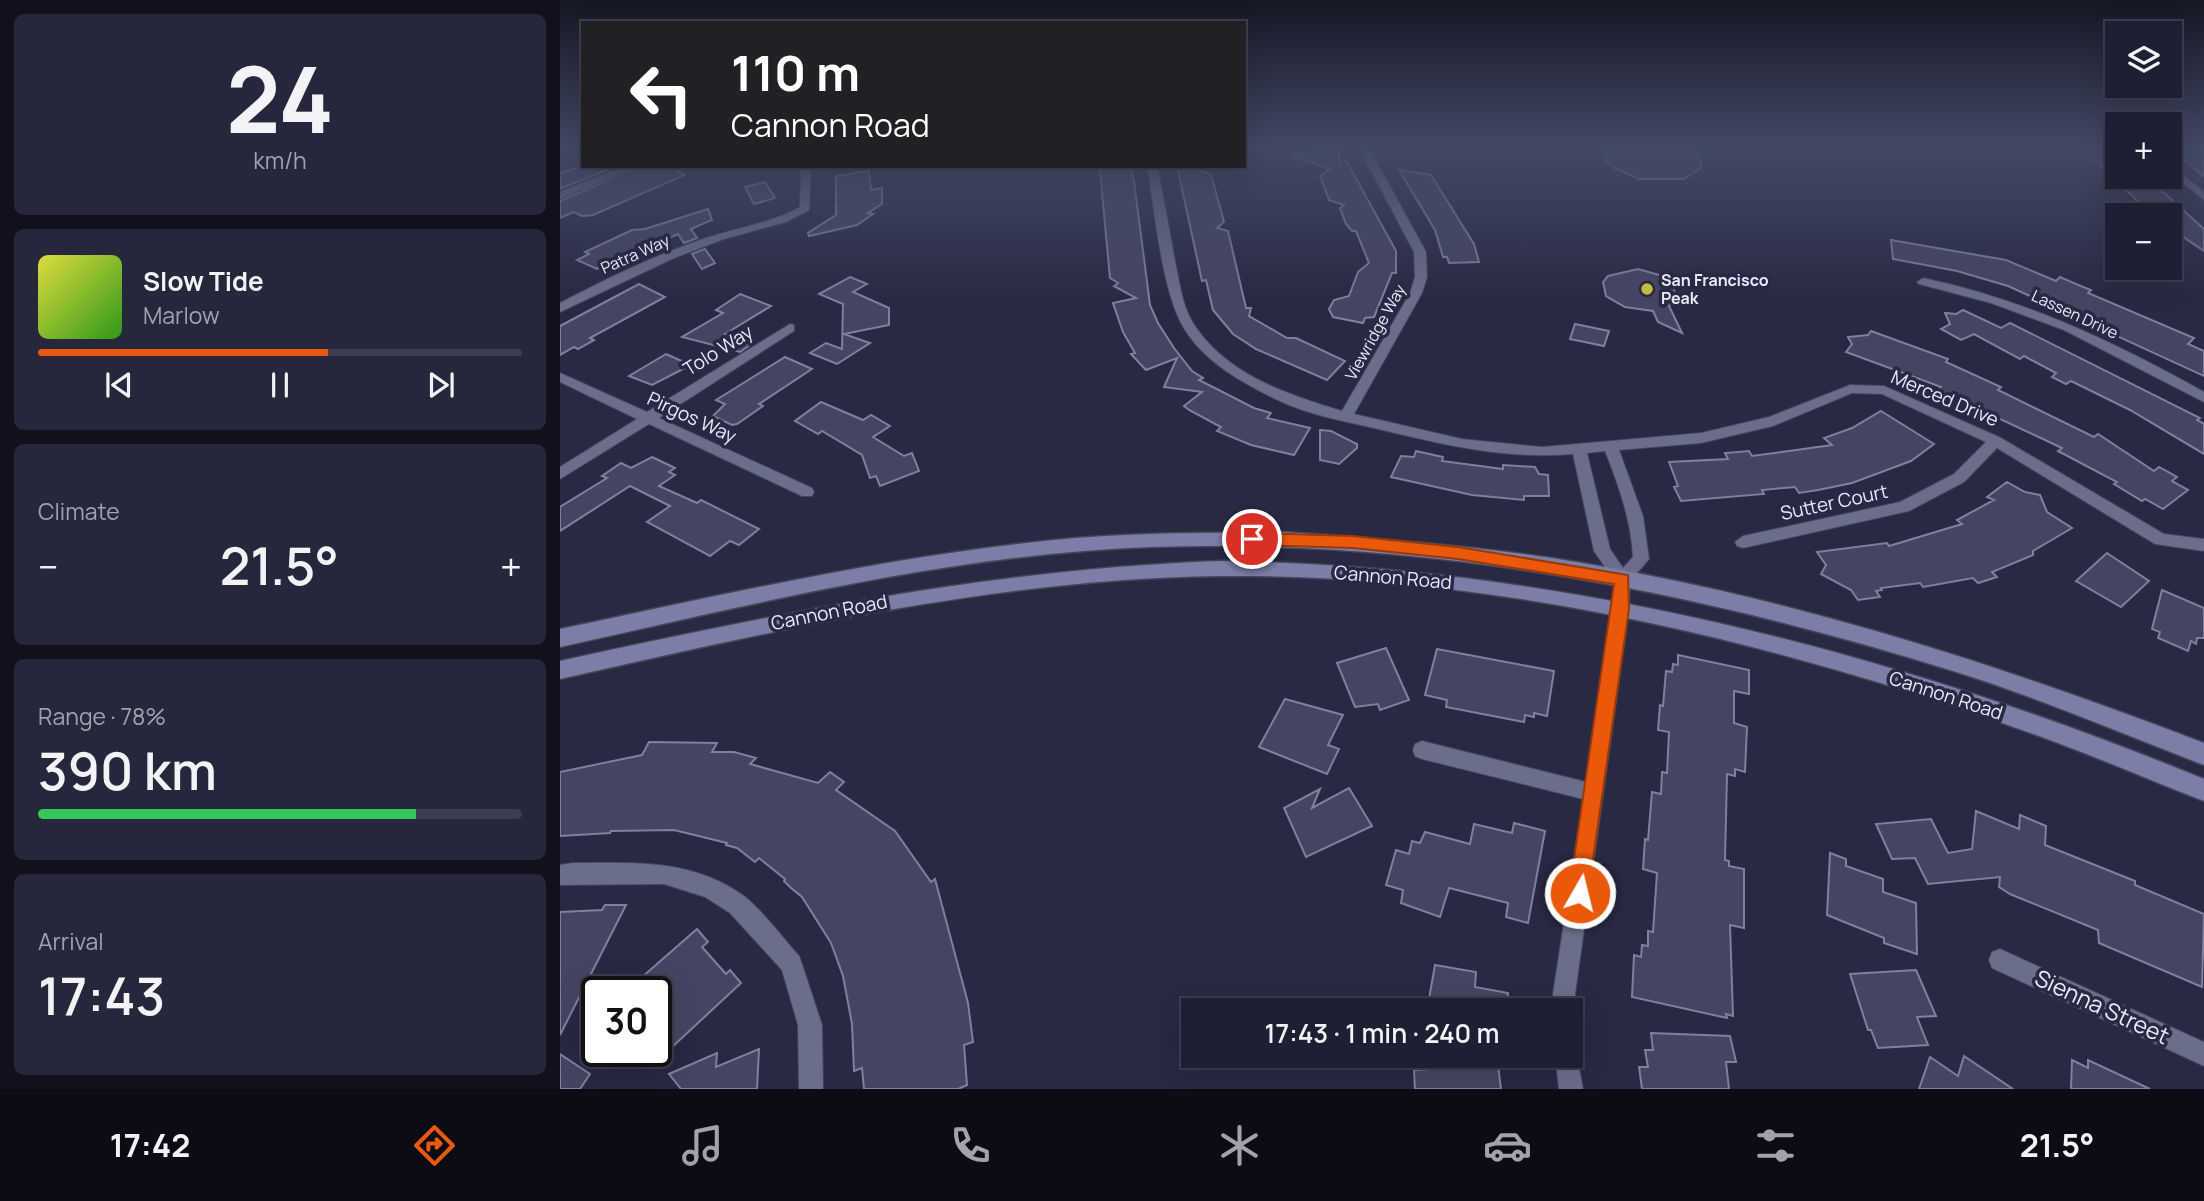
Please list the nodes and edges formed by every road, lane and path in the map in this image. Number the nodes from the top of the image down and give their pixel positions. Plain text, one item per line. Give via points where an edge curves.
1 (805, 199) edge
2 (1158, 199) edge
3 (1391, 199) edge
4 (1923, 282) dead end
5 (560, 308) edge
6 (790, 328) dead end
7 (560, 377) edge
8 (2204, 398) edge
9 (648, 417) junction
10 (1346, 417) junction
11 (1996, 441) junction
12 (1611, 448) junction
13 (1579, 449) junction
14 (560, 474) edge
15 (807, 492) dead end
16 (1743, 542) dead end
17 (2204, 545) edge
18 (1622, 579) junction
19 (1621, 609) junction
20 (560, 638) edge
21 (560, 670) edge
22 (1422, 750) dead end
23 (2204, 754) edge
24 (2204, 790) edge
25 (1595, 793) junction
26 (560, 875) edge
27 (2000, 960) dead end
28 (1564, 998) edge
29 (2204, 1054) edge
30 (1569, 1068) edge
31 (811, 1089) edge
32 (1571, 1089) edge

1 - 5 street, Patra Way via 805,208 790,218 658,259
2 - 10 street, Merced Drive via 1176,296 1187,323 1228,366 1289,400
3 - 10 street, Viewridge Way via 1420,252 1421,277
4 - 8 street, Lassen Drive via 2007,302 2041,316
6 - 9 street, Tolo Way
7 - 9 street, Pirgos Way
9 - 14 street, Tolo Way
9 - 15 street, Pirgos Way
10 - 13 street, Merced Drive via 1462,444 1513,451
11 - 12 street, Merced Drive via 1884,390 1850,389 1773,421 1701,438
11 - 16 street, Sutter Court via 1959,478 1904,507
11 - 17 street, Merced Drive via 2161,540
12 - 13 street, Merced Drive
12 - 18 street via 1631,495 1641,542 1642,559
13 - 18 street via 1602,551
18 - 19 street
18 - 20 main road, Cannon Road via 1353,542 1151,540 920,564
18 - 23 main road, Cannon Road via 1898,646 2003,679
19 - 21 main road, Cannon Road via 1458,583 1349,572 1146,571 915,595
19 - 24 main road, Cannon Road via 1897,678 2001,712
19 - 25 street
22 - 25 street
25 - 28 street
26 - 31 street via 663,874 710,888 738,905 791,964 810,1025
27 - 29 street, Sienna Street
30 - 32 street

